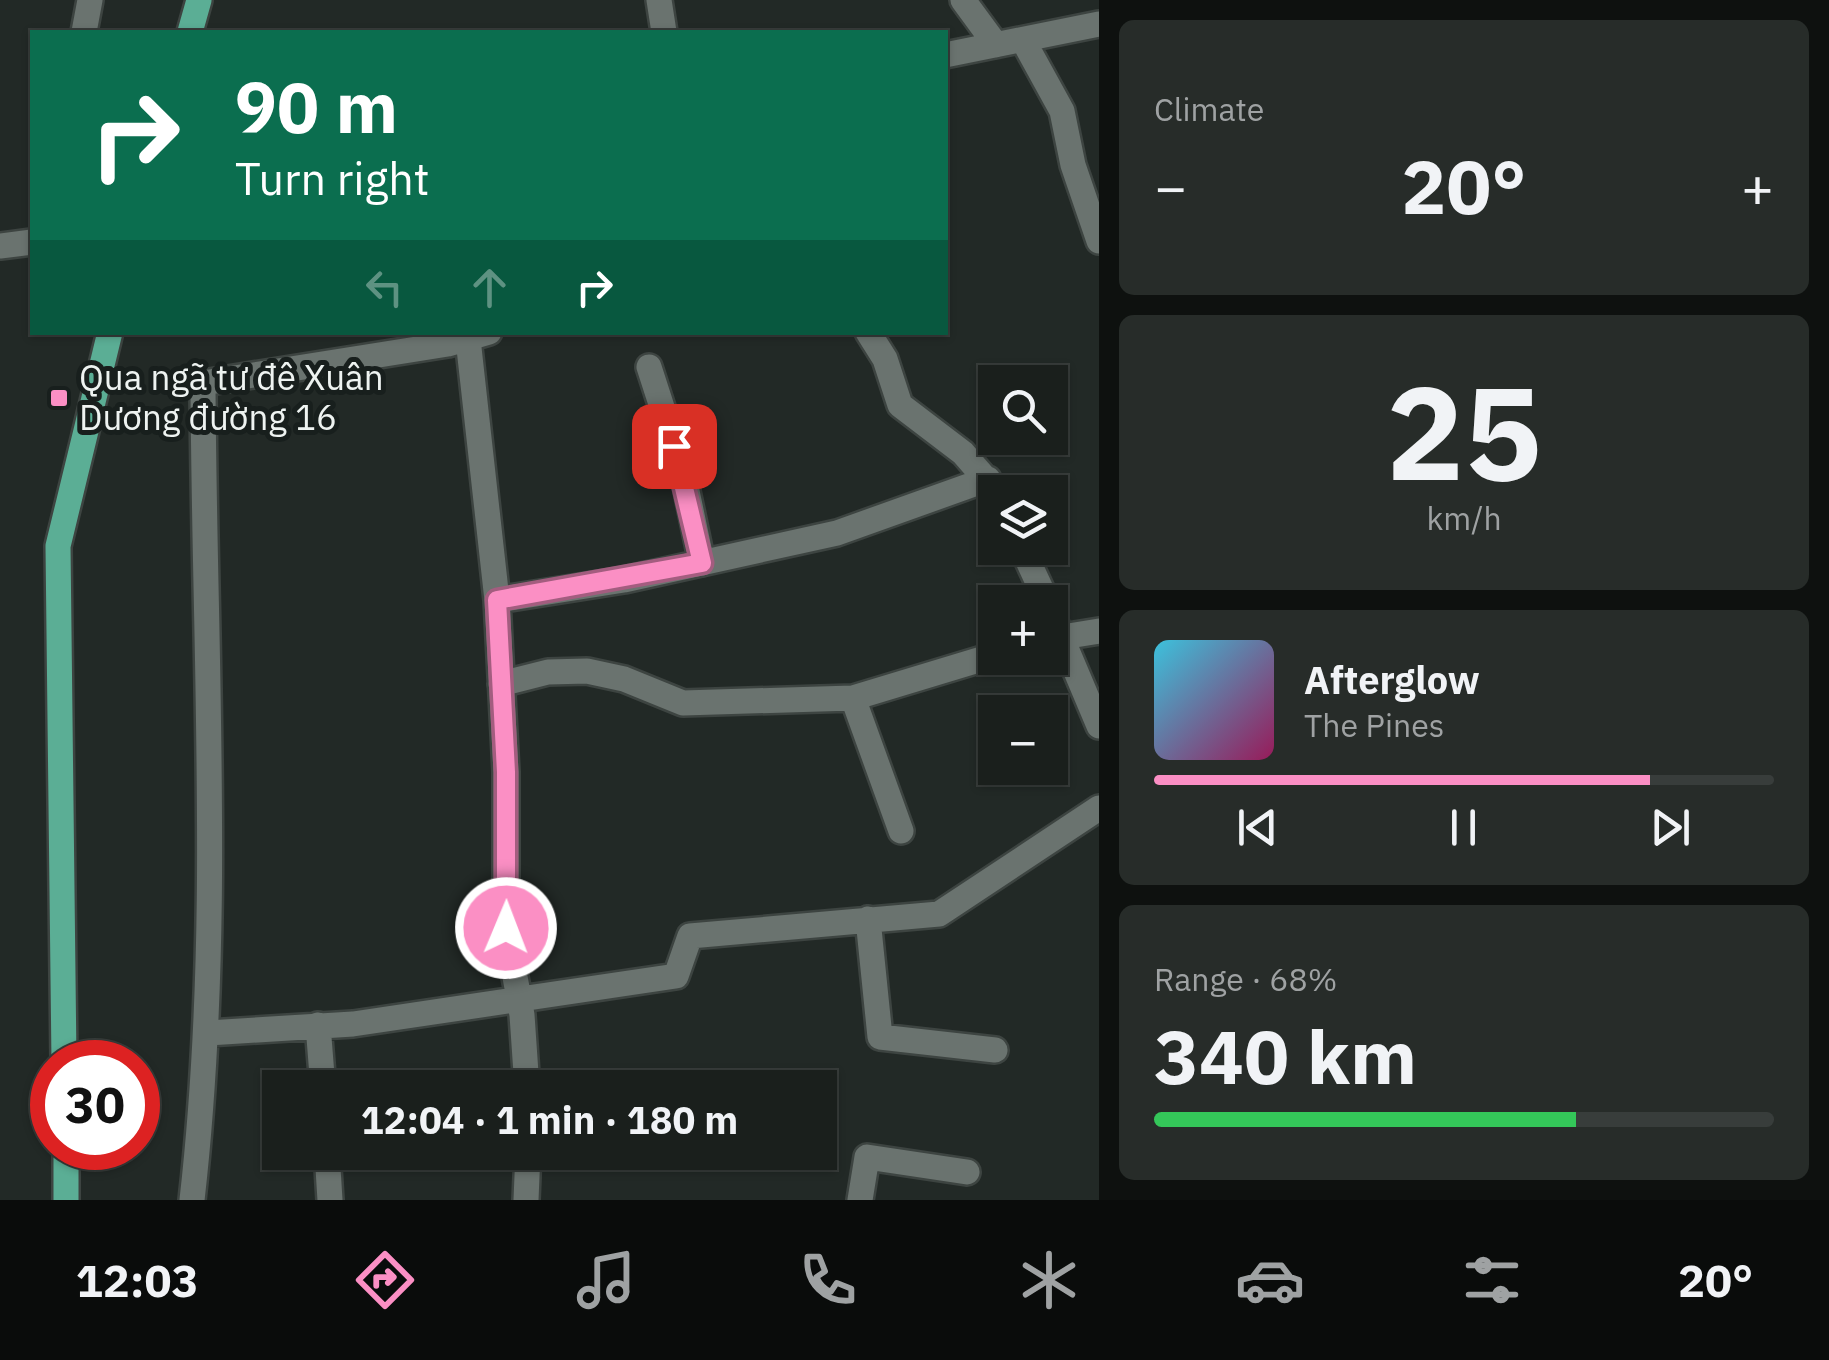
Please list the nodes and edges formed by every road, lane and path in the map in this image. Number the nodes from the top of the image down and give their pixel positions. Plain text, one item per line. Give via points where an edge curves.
1 (90, 0) edge
2 (200, 0) edge
3 (658, 0) edge
4 (964, 0) edge
5 (1099, 24) edge
6 (84, 30) edge
7 (191, 30) edge
8 (664, 30) edge
9 (1024, 40) junction
10 (996, 45) junction
11 (948, 53) edge
12 (1099, 241) edge
13 (30, 242) edge
14 (0, 246) edge
15 (109, 335) edge
16 (870, 335) edge
17 (479, 336) edge
18 (649, 367) dead end
19 (982, 475) edge
20 (978, 490) edge
21 (702, 563) junction
22 (497, 600) junction
23 (1099, 630) edge
24 (1068, 635) edge
25 (978, 660) edge
26 (1068, 662) edge
27 (500, 684) junction
28 (853, 698) junction
29 (1099, 726) edge
30 (1099, 808) edge
31 (902, 831) dead end
32 (868, 918) junction
33 (519, 999) junction
34 (318, 1025) junction
35 (208, 1033) junction
36 (64, 1040) edge
37 (995, 1050) dead end
38 (322, 1070) edge
39 (525, 1070) edge
40 (66, 1170) edge
41 (328, 1170) edge
42 (527, 1170) edge
43 (967, 1172) dead end
44 (66, 1200) edge
45 (192, 1200) edge
46 (330, 1200) edge
47 (526, 1200) edge
48 (860, 1200) edge

1 - 6 street
2 - 7 main road
3 - 8 street
4 - 10 street
5 - 9 street
9 - 10 street
9 - 12 street via 1062,111
10 - 11 street
13 - 14 street
15 - 36 main road via 58,546
16 - 19 street via 900,405
17 - 22 street
17 - 35 street via 203,384 212,742
18 - 21 street
20 - 21 street via 837,533
21 - 22 street
22 - 27 street
23 - 24 street
25 - 28 street
26 - 29 street
27 - 28 street via 548,672 587,672 684,703
27 - 33 street via 506,928
28 - 31 street
30 - 32 street via 939,914
32 - 33 street via 690,936 676,976
32 - 37 street via 880,1037
33 - 34 street
33 - 39 street
34 - 35 street
34 - 38 street
35 - 45 street
40 - 44 main road
41 - 46 street
42 - 47 street
43 - 48 street via 867,1157

